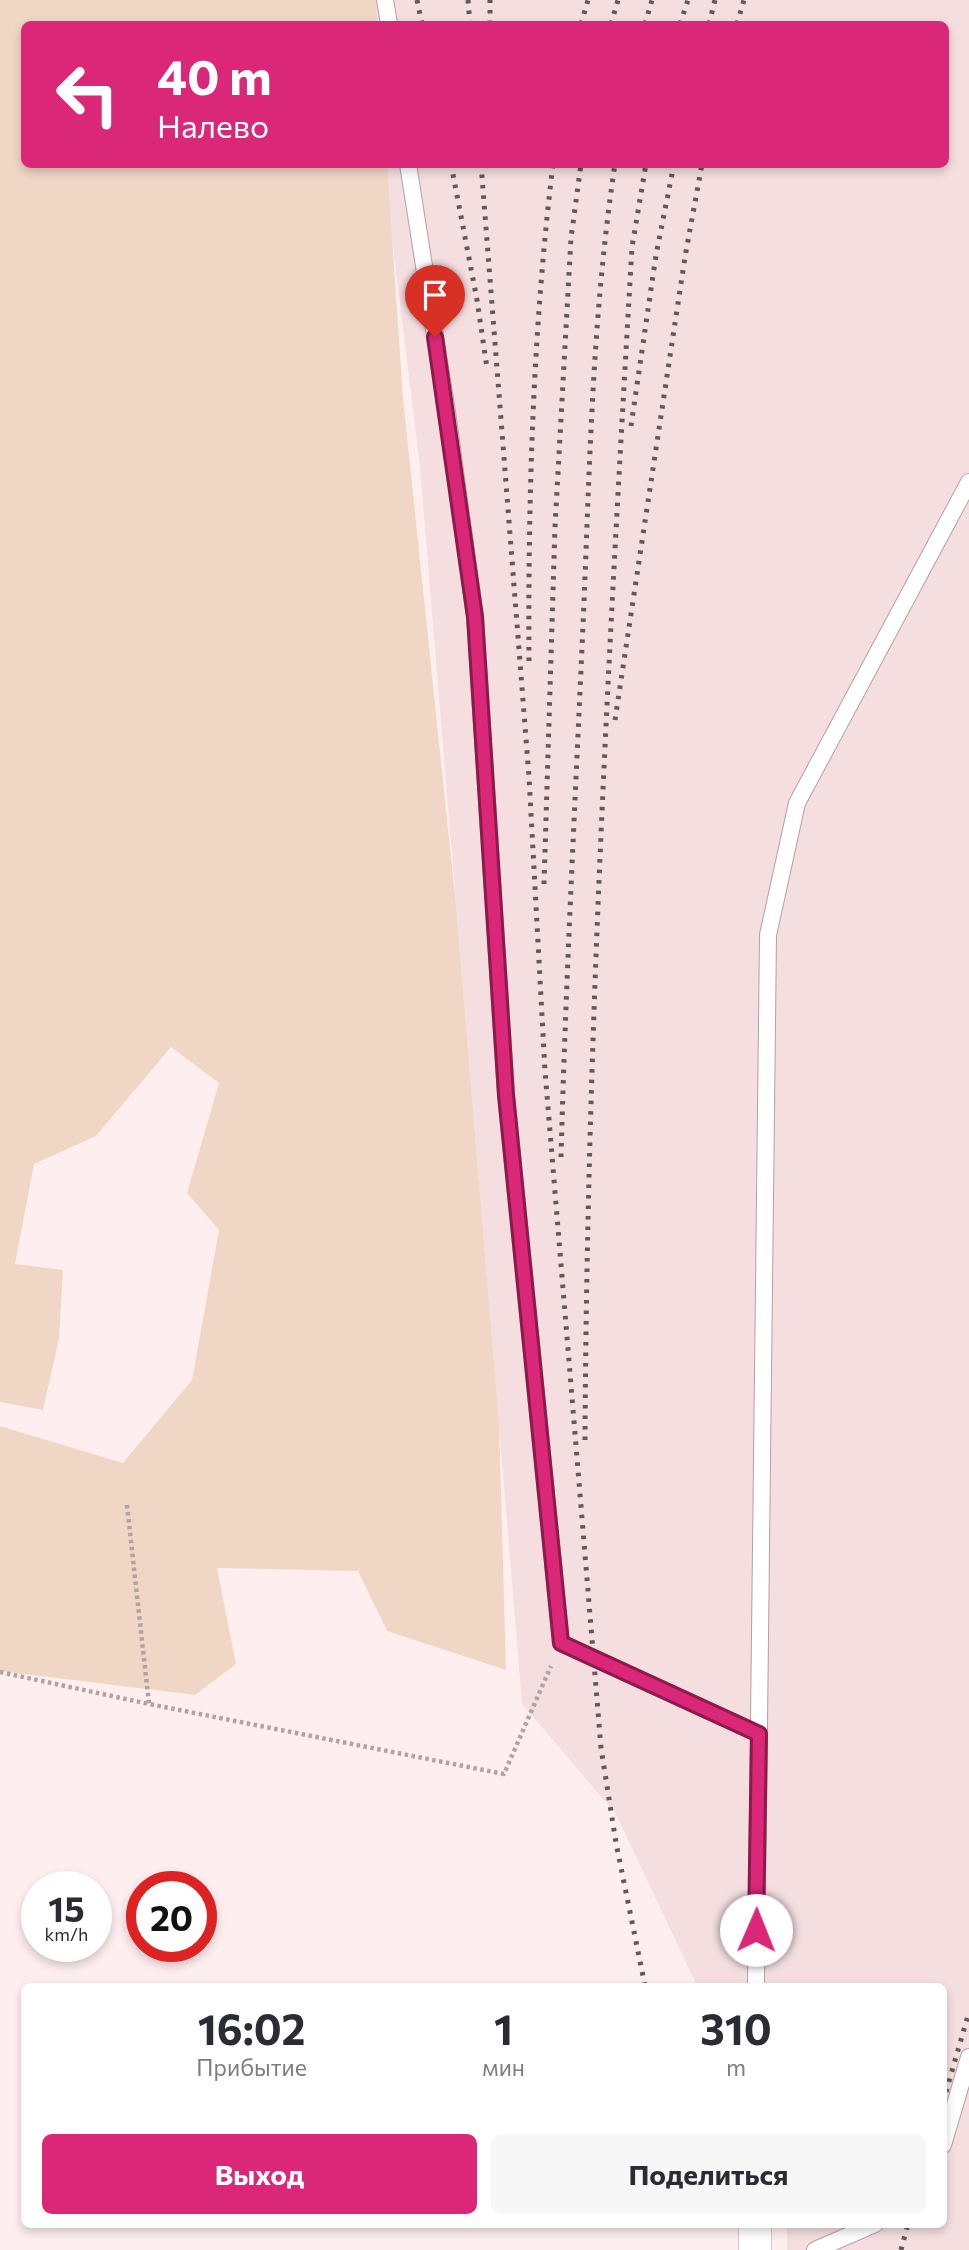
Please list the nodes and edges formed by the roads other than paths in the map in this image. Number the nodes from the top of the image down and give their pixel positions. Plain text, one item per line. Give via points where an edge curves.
1 (385, 0) edge
2 (388, 21) edge
3 (409, 168) edge
4 (969, 482) edge
5 (759, 1734) junction
6 (756, 1983) edge
7 (969, 2057) edge
8 (947, 2131) edge
9 (755, 2228) edge
10 (865, 2228) edge
11 (755, 2250) edge
12 (815, 2250) edge

1 - 2 lane
3 - 5 lane via 475,617 506,1095 561,1643
4 - 5 lane via 797,803 768,935
5 - 6 lane
7 - 8 lane
9 - 11 street
10 - 12 lane

